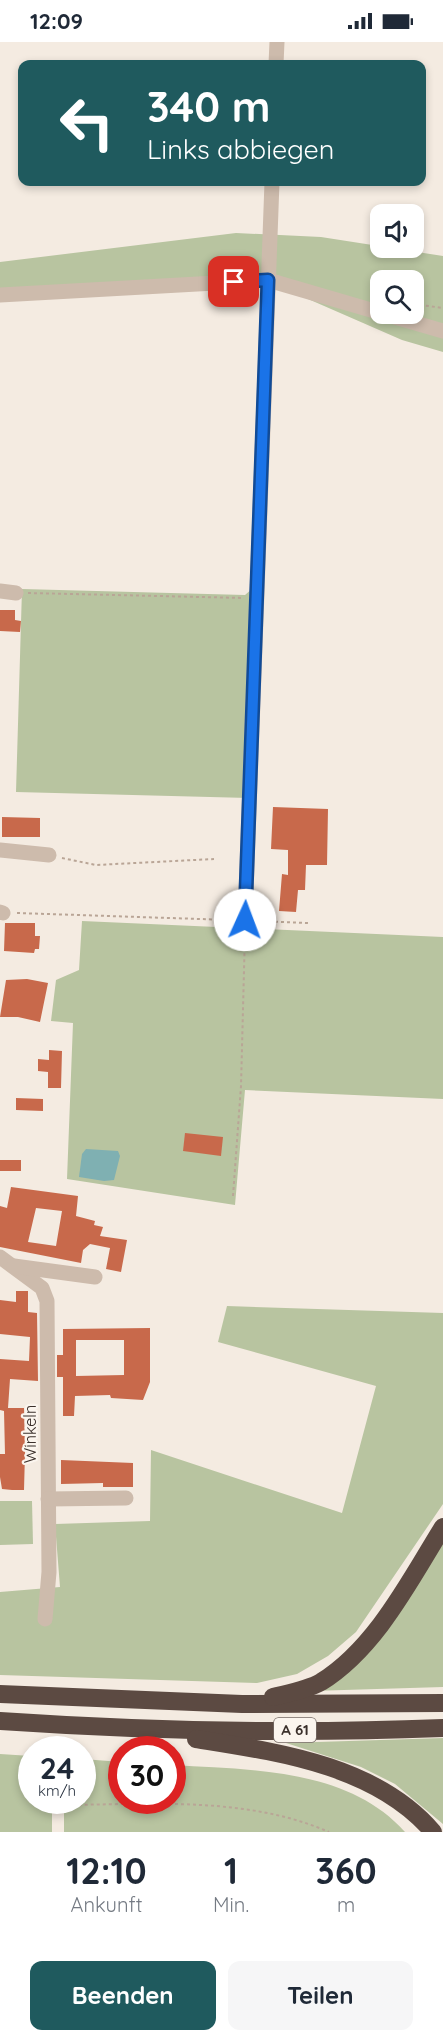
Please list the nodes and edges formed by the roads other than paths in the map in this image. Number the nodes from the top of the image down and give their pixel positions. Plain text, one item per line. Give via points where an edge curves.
1 (277, 42) edge
2 (276, 60) edge
3 (272, 186) edge
4 (268, 280) junction
5 (0, 295) edge
6 (443, 331) edge
7 (0, 591) edge
8 (16, 593) road end
9 (0, 850) edge
10 (49, 855) road end
11 (245, 920) road end
12 (6, 1261) edge
13 (95, 1276) dead end
14 (126, 1498) dead end
15 (48, 1499) junction
16 (443, 1527) edge
17 (45, 1619) dead end
18 (0, 1694) edge
19 (443, 1703) edge
20 (242, 1704) junction
21 (0, 1721) edge
22 (443, 1728) edge
23 (146, 1731) junction
24 (433, 1832) edge

1 - 2 street
3 - 4 street
4 - 5 street
4 - 6 street
4 - 11 street
7 - 8 street
9 - 10 street
12 - 13 street, Winkeln
12 - 15 street, Winkeln via 42,1288 46,1301
14 - 15 street
15 - 17 street, Winkeln
16 - 20 highway via 372,1635 341,1668 320,1683 296,1692
18 - 20 highway, A 61
19 - 20 highway, A 61
21 - 23 highway, A 61
22 - 23 highway, A 61
23 - 24 highway via 258,1749 358,1778 398,1801

